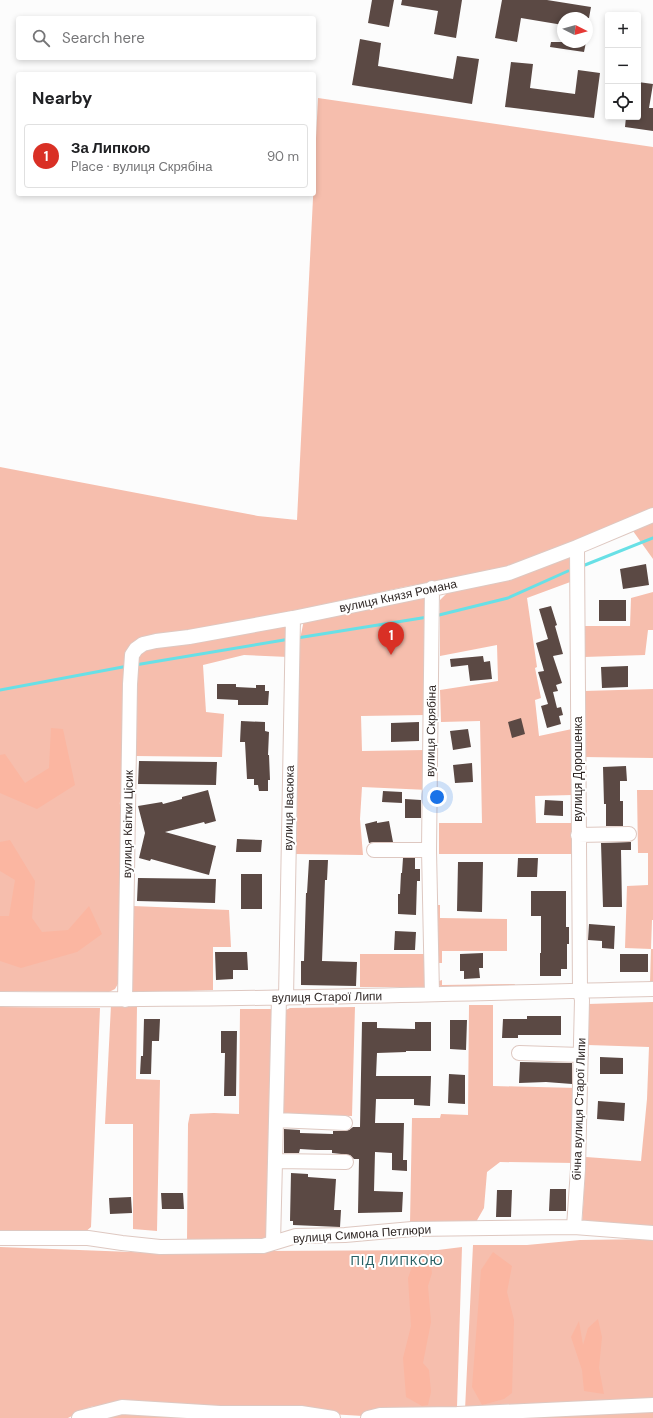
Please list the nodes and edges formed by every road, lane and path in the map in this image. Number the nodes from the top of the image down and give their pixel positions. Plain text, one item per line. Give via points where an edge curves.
1 (653, 515) edge
2 (577, 547) junction
3 (432, 588) junction
4 (293, 618) junction
5 (136, 649) joint
6 (629, 834) dead end
7 (578, 835) junction
8 (374, 850) dead end
9 (429, 850) junction
10 (653, 989) edge
11 (580, 991) junction
12 (432, 994) junction
13 (282, 998) junction
14 (0, 999) edge
15 (125, 1000) junction
16 (519, 1054) dead end
17 (581, 1055) junction
18 (276, 1120) junction
19 (346, 1123) dead end
20 (275, 1161) junction
21 (346, 1162) dead end
22 (574, 1227) junction
23 (653, 1233) edge
24 (0, 1238) edge
25 (273, 1243) junction
26 (653, 1405) edge
27 (376, 1417) edge
28 (79, 1418) edge
29 (334, 1418) edge

1 - 2 street, вулиця Князя Романа
2 - 3 street, вулиця Князя Романа via 509,572
2 - 7 street, вулиця Дорошенка
3 - 4 street, вулиця Князя Романа
3 - 9 street, вулиця Скрябіна
4 - 5 street, вулиця Князя Романа via 156,641 143,644
4 - 13 street, вулиця Івасюка
5 - 15 street, вулиця Квітки Цісик via 131,660 130,684
6 - 7 street
7 - 11 street, вулиця Дорошенка
8 - 9 street
9 - 12 street, вулиця Скрябіна
10 - 11 street, вулиця Старої Липи
11 - 12 street, вулиця Старої Липи
11 - 17 street, бічна вулиця Старої Липи
12 - 13 street, вулиця Старої Липи
13 - 15 street, вулиця Старої Липи
13 - 18 street, вулиця Івасюка
14 - 15 street, вулиця Старої Липи
16 - 17 street
17 - 22 street, бічна вулиця Старої Липи
18 - 19 street
18 - 20 street, вулиця Івасюка
20 - 21 street
20 - 25 street, вулиця Івасюка
22 - 23 street, вулиця Симона Петлюри
22 - 25 street, вулиця Симона Петлюри via 412,1229 296,1236
24 - 25 street, вулиця Симона Петлюри via 88,1238 160,1247 263,1246
26 - 27 street
28 - 29 street via 122,1407 220,1413 301,1413

